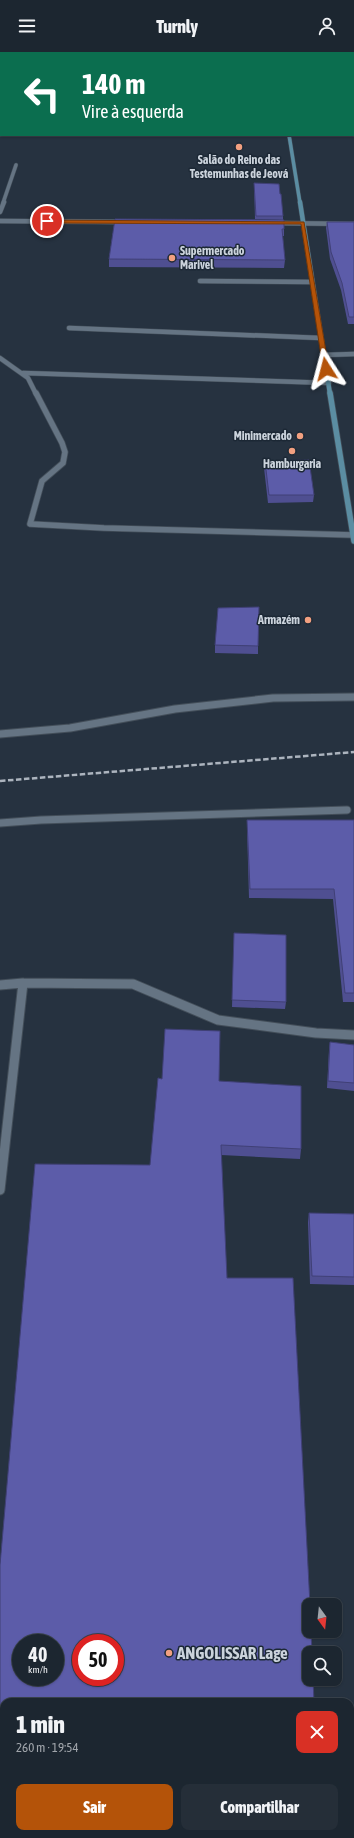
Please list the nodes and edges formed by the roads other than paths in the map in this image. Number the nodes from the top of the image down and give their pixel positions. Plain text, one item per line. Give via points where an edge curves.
1 (288, 136) edge
2 (16, 165) dead end
3 (0, 212) edge
4 (0, 221) edge
5 (132, 222) edge
6 (264, 223) edge
7 (303, 223) junction
8 (354, 224) edge
9 (200, 281) dead end
10 (312, 282) junction
11 (69, 328) dead end
12 (321, 338) junction
13 (324, 354) junction
14 (354, 354) edge
15 (0, 358) edge
16 (22, 373) junction
17 (329, 383) junction
18 (352, 509) edge
19 (353, 534) junction
20 (354, 541) edge
21 (354, 697) edge
22 (0, 734) edge
23 (347, 810) dead end
24 (0, 823) edge
25 (23, 983) junction
26 (0, 985) edge
27 (354, 1035) edge
28 (0, 1190) edge

1 - 7 main road
2 - 3 street
4 - 5 street
6 - 7 street
7 - 8 street
7 - 10 main road
9 - 10 street
10 - 12 main road
11 - 12 street
12 - 13 main road
13 - 14 street
13 - 17 main road
15 - 16 street
16 - 17 street
16 - 19 street via 28,378 65,452 63,463 42,480 30,524
17 - 18 main road
18 - 19 main road
19 - 20 main road
21 - 22 street via 273,698 175,709 70,728
23 - 24 street via 49,819
25 - 26 street
25 - 27 street via 133,984 218,1020 316,1033
25 - 28 street

